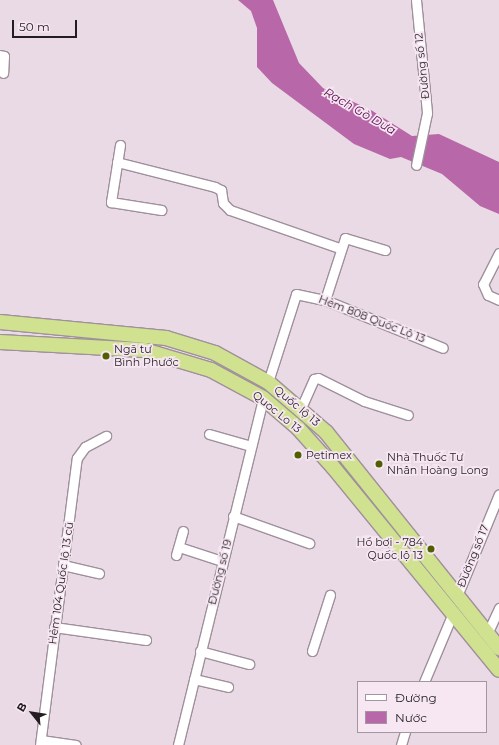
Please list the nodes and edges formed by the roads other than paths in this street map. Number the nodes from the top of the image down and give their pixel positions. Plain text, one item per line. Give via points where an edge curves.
1 (416, 0) edge
2 (0, 55) edge
3 (3, 73) dead end
4 (120, 145) dead end
5 (117, 162) junction
6 (416, 165) dead end
7 (161, 210) dead end
8 (339, 248) junction
9 (385, 250) dead end
10 (499, 253) edge
11 (325, 300) junction
12 (499, 300) edge
13 (0, 322) edge
14 (0, 342) edge
15 (443, 348) dead end
16 (268, 382) junction
17 (263, 398) junction
18 (301, 408) junction
19 (408, 415) dead end
20 (209, 434) dead end
21 (106, 436) dead end
22 (251, 446) junction
23 (499, 494) edge
24 (233, 516) junction
25 (183, 531) dead end
26 (309, 543) dead end
27 (222, 561) junction
28 (63, 565) junction
29 (99, 573) dead end
30 (330, 595) dead end
31 (457, 596) junction
32 (499, 608) edge
33 (453, 613) junction
34 (54, 627) junction
35 (487, 634) junction
36 (146, 640) dead end
37 (499, 648) edge
38 (200, 651) junction
39 (312, 651) dead end
40 (249, 664) dead end
41 (499, 670) edge
42 (194, 679) junction
43 (424, 681) edge
44 (228, 687) dead end
45 (405, 733) edge
46 (41, 743) edge
47 (76, 745) edge
48 (178, 745) edge
49 (401, 745) edge

1 - 6 street, Đường số 12 via 427,113
2 - 3 street via 4,56
4 - 5 street
5 - 7 street via 111,202
5 - 8 street via 215,187 221,190 223,203 230,210
8 - 9 street via 345,238
8 - 11 street
10 - 12 street via 483,284 488,294
11 - 15 street, Hẻm 808 Quốc Lộ 13
11 - 16 street, Hẻm 808 Quốc Lộ 13 via 296,294
13 - 16 highway, Quốc lộ 13 via 166,338 215,353
14 - 17 highway, Quoc Lo 13 via 144,350 211,370
16 - 18 highway, Quốc lộ 13
17 - 22 street, Đường số 19
17 - 33 highway, Quoc Lo 13 via 298,428 329,463
18 - 19 street via 314,379 318,378 364,401
18 - 31 highway, Quốc lộ 13 via 356,467
20 - 22 street
21 - 28 street, Hẻm 104 Quốc lộ 13 cũ via 85,446 77,458
22 - 24 street, Đường số 19
23 - 31 street, Đường số 17
24 - 26 street
24 - 27 street, Đường số 19
25 - 27 street via 178,551
27 - 38 street, Đường số 19
28 - 29 street
28 - 34 street, Hẻm 104 Quốc lộ 13 cũ
30 - 39 street
31 - 35 highway, Quốc lộ 13
32 - 35 street
33 - 41 highway, Quoc Lo 13
33 - 43 street
34 - 36 street
34 - 46 street, Hẻm 104 Quốc lộ 13 cũ
35 - 37 highway, Quốc lộ 13
38 - 40 street
38 - 42 street, Đường số 19
42 - 44 street
42 - 48 street, Đường số 19
45 - 49 street
46 - 47 street

